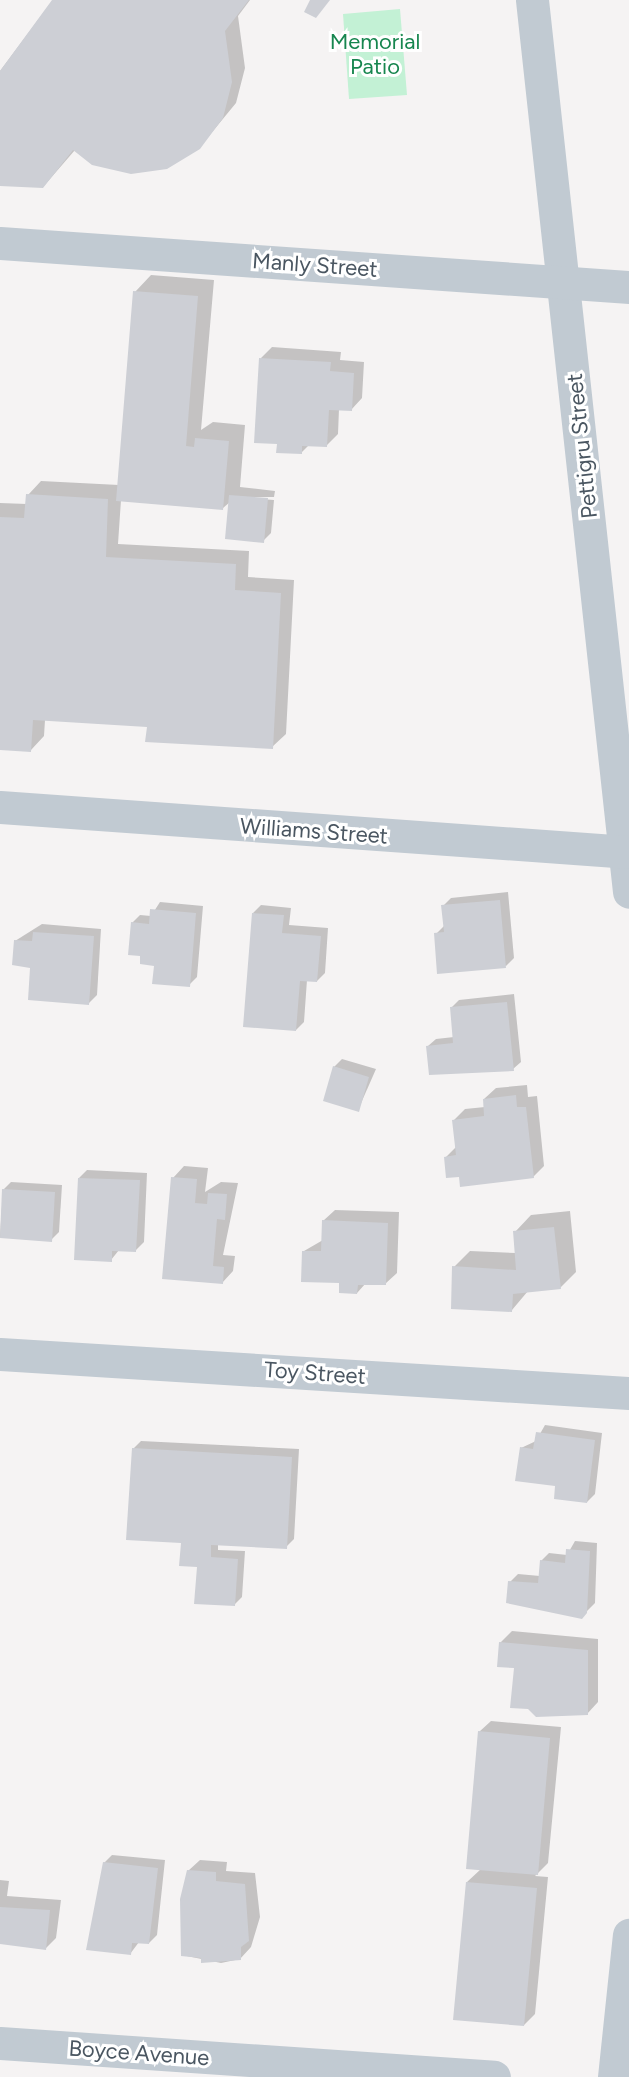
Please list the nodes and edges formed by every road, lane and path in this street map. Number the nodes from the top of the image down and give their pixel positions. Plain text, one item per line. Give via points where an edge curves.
1 (532, 0) edge
2 (0, 243) edge
3 (564, 282) junction
4 (629, 286) edge
5 (0, 807) edge
6 (627, 852) edge
7 (629, 892) edge
8 (0, 1353) edge
9 (629, 1393) edge
10 (629, 1935) edge
11 (0, 2043) edge
12 (494, 2077) edge
13 (614, 2077) edge

1 - 3 street, Pettigru Street
2 - 3 street, Manly Street
3 - 4 street, Manly Street
3 - 6 street, Pettigru Street
5 - 6 street, Williams Street
6 - 7 street, Pettigru Street
8 - 9 street, Toy Street
10 - 13 street
11 - 12 street, Boyce Avenue

